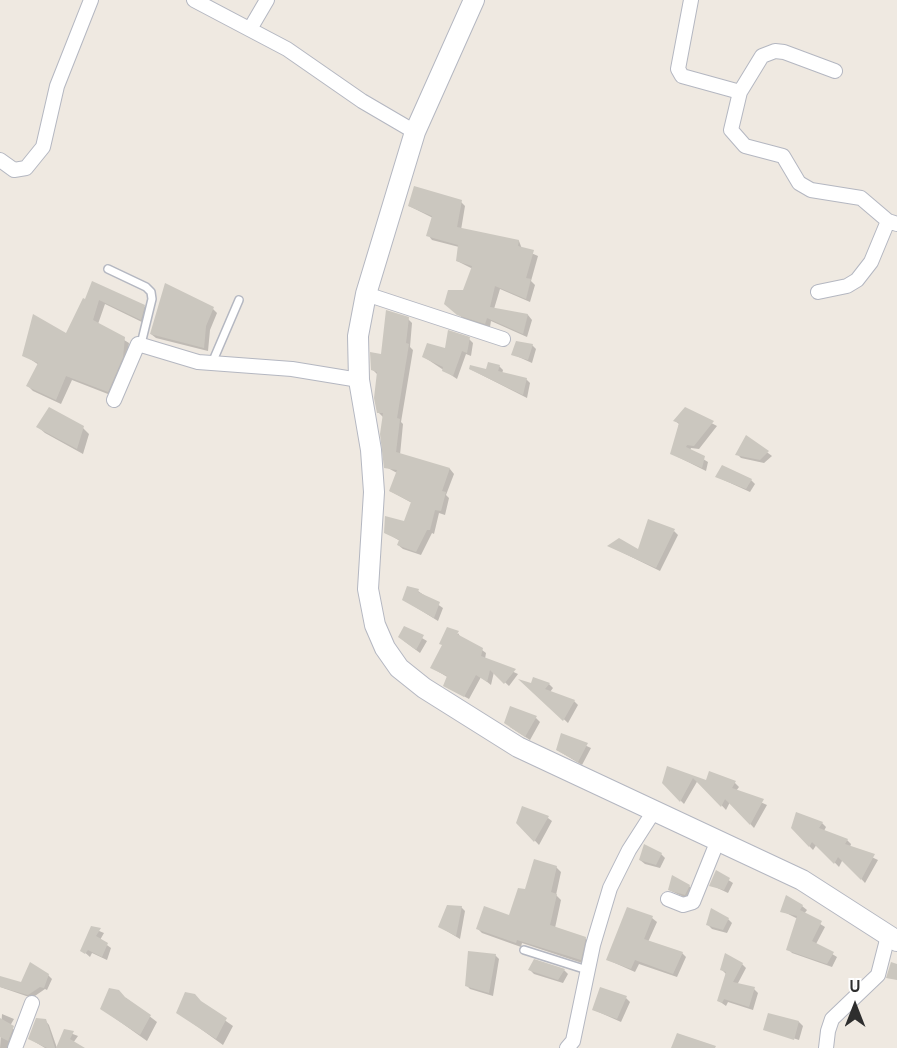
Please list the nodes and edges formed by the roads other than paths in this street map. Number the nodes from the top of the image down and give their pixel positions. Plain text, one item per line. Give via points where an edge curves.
1 (91, 0) edge
2 (194, 0) edge
3 (267, 0) edge
4 (474, 0) edge
5 (691, 0) edge
6 (250, 28) junction
7 (835, 71) dead end
8 (740, 92) junction
9 (415, 132) junction
10 (0, 160) edge
11 (892, 223) edge
12 (108, 269) dead end
13 (818, 292) dead end
14 (366, 294) junction
15 (239, 300) dead end
16 (503, 339) dead end
17 (141, 344) junction
18 (212, 363) junction
19 (359, 380) junction
20 (114, 400) dead end
21 (654, 811) junction
22 (718, 840) junction
23 (668, 899) dead end
24 (892, 939) edge
25 (524, 950) dead end
26 (587, 970) junction
27 (32, 1003) dead end
28 (15, 1048) edge
29 (567, 1048) edge
30 (826, 1048) edge

1 - 10 street via 57,86 43,147 34,161 21,170 14,170
2 - 6 street
3 - 6 street
4 - 9 street
5 - 8 street via 678,69 682,75
6 - 9 street
7 - 8 street via 775,51 762,56
8 - 11 street via 731,130 745,146 776,152 783,156 799,183 826,194 861,198
9 - 14 street
11 - 13 street via 857,280
12 - 17 lane via 151,292
14 - 16 street
14 - 19 street via 358,336
15 - 18 lane
17 - 18 street via 172,356
17 - 20 street via 135,346
18 - 19 street via 292,369
19 - 21 street via 374,492 368,589 375,626 385,648 399,668 424,688 518,747
21 - 22 street
21 - 26 street via 617,869
22 - 23 street via 693,902 683,905
22 - 24 street via 802,880
24 - 30 street via 878,975 832,1019
25 - 26 lane
26 - 29 street via 573,1041
27 - 28 street

